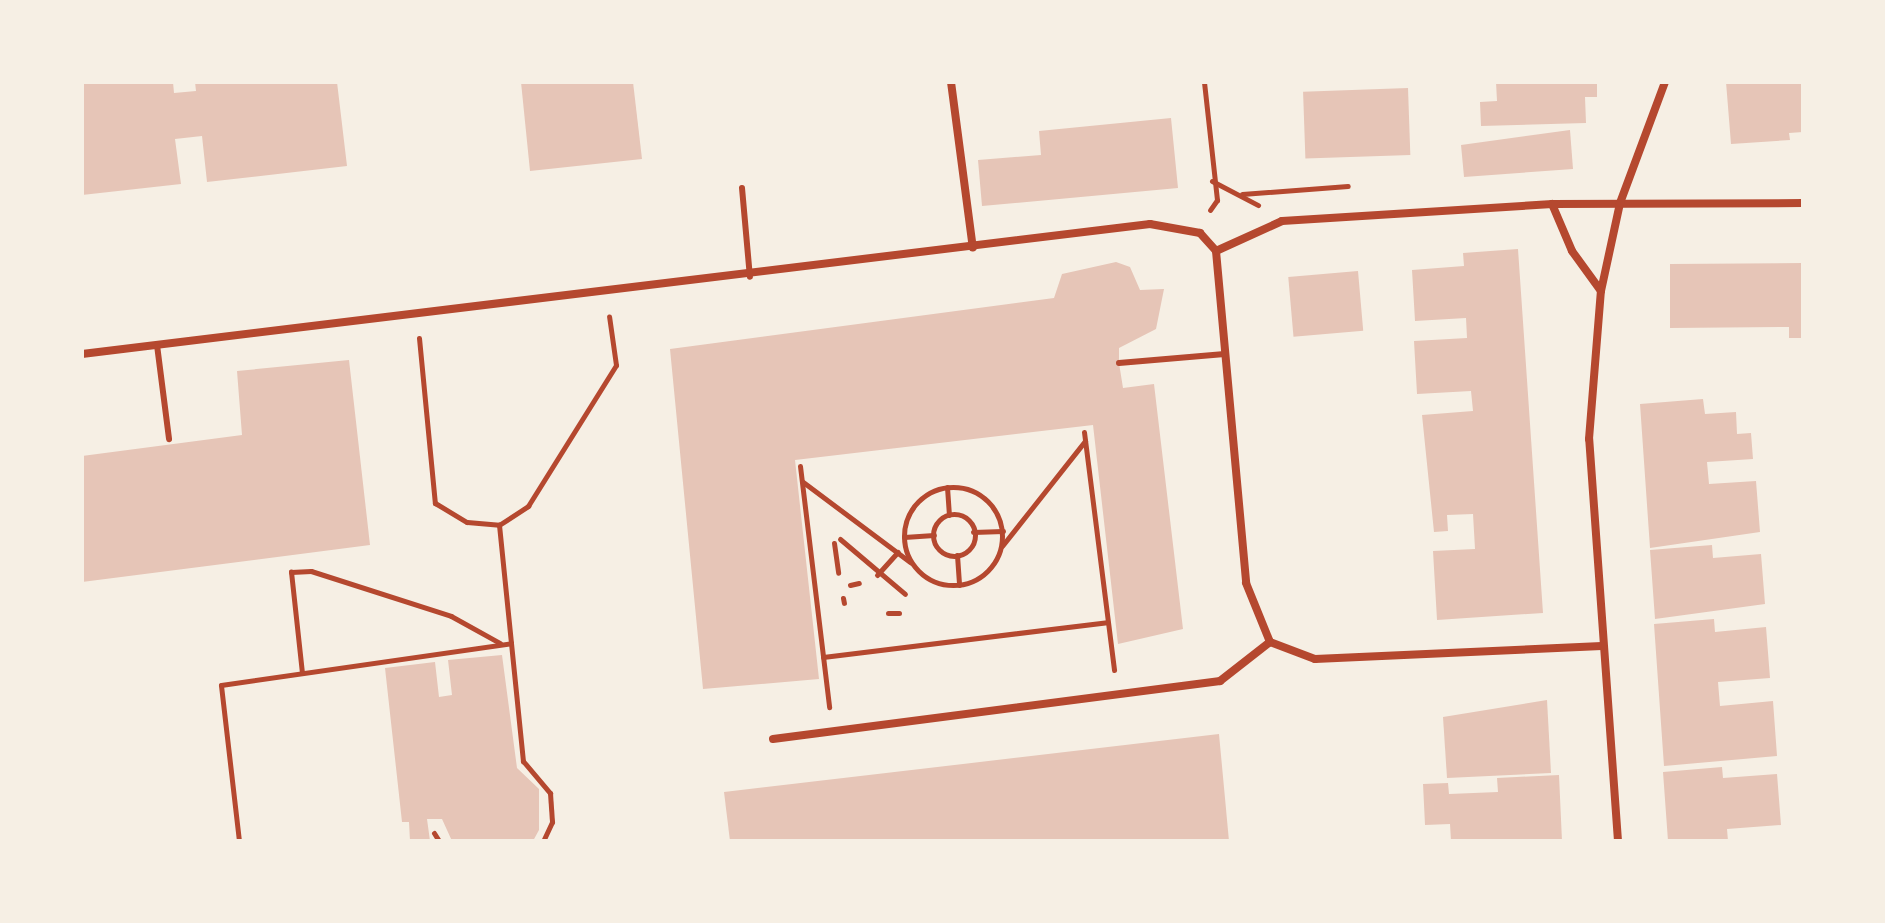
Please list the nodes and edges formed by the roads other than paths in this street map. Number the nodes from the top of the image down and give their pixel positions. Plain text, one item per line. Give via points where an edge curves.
1 (951, 82) edge
2 (1665, 82) edge
3 (742, 188) dead end
4 (1620, 203) junction
5 (1803, 203) edge
6 (1552, 204) junction
7 (973, 248) junction
8 (1216, 251) junction
9 (750, 277) junction
10 (1601, 291) junction
11 (157, 345) junction
12 (82, 354) edge
13 (1225, 354) junction
14 (1119, 363) dead end
15 (169, 439) dead end
16 (1270, 642) junction
17 (1602, 646) junction
18 (773, 739) dead end
19 (1618, 841) edge

1 - 7 street
2 - 4 street
3 - 9 lane
4 - 5 street
4 - 6 street
4 - 10 street
6 - 8 street via 1282,221
6 - 10 street via 1572,251
7 - 8 street via 1150,224 1200,233
7 - 9 street
8 - 13 street
9 - 11 street
10 - 17 street via 1589,439
11 - 12 street
11 - 15 lane
13 - 14 lane
13 - 16 street via 1246,583
16 - 17 street via 1315,659
16 - 18 street via 1220,681
17 - 19 street

